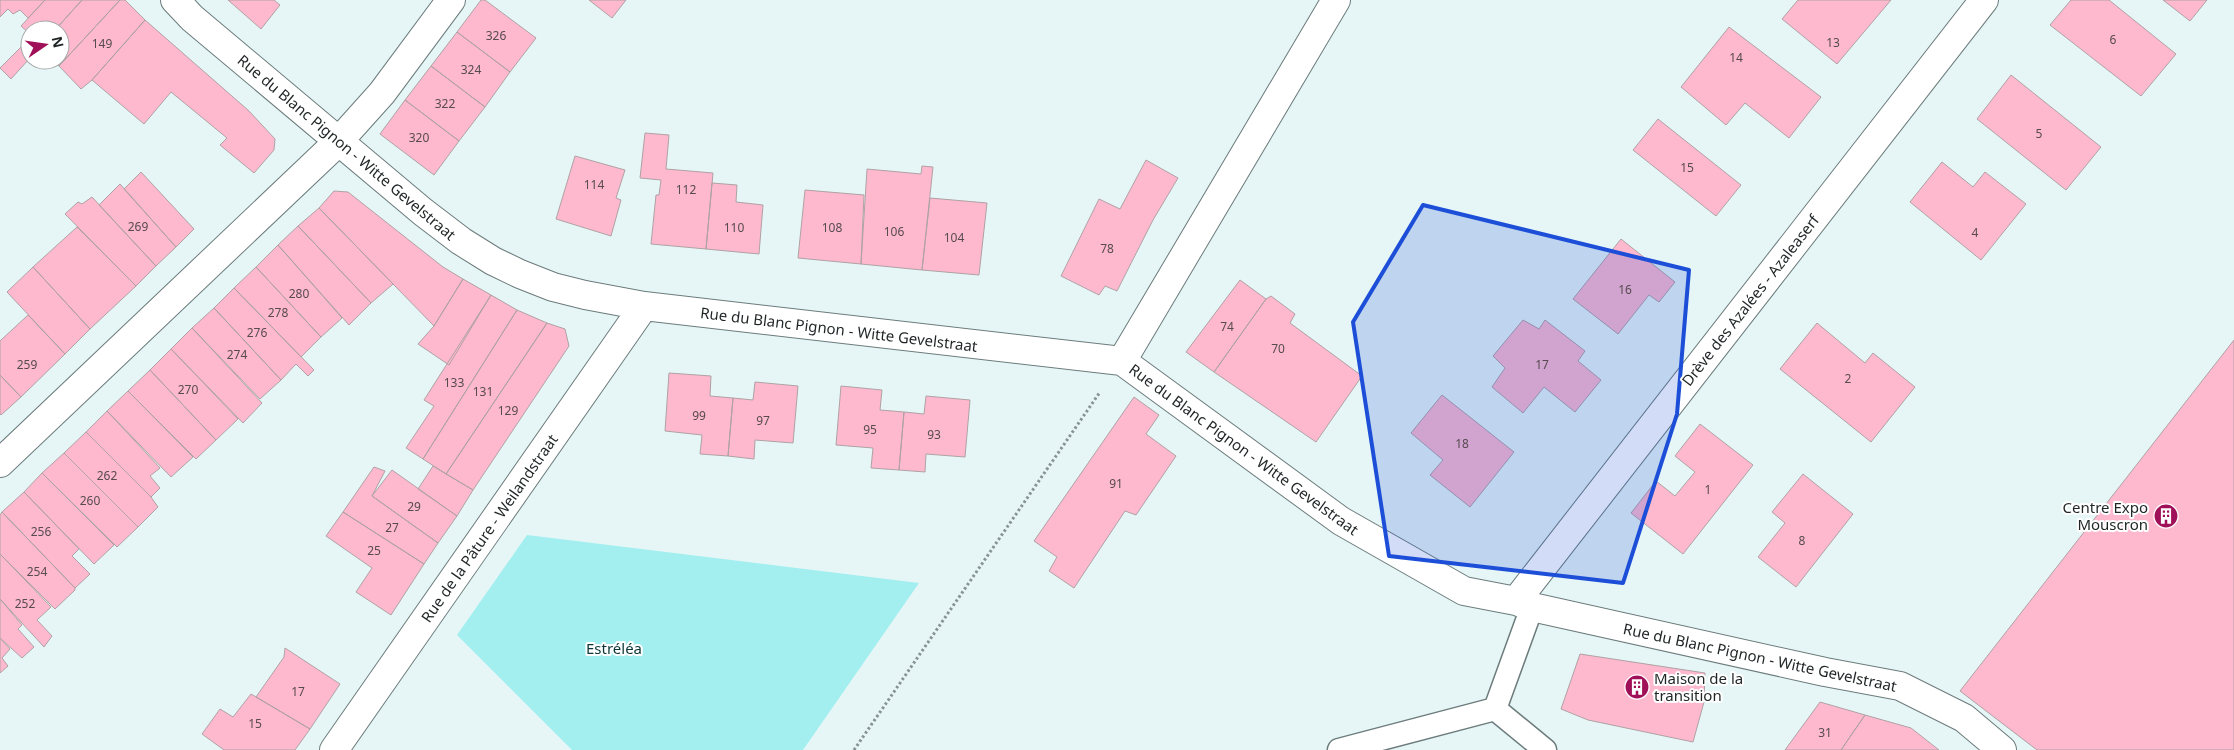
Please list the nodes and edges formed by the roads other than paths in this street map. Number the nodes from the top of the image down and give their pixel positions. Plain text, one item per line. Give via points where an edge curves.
1 (175, 0) edge
2 (451, 0) edge
3 (1336, 0) edge
4 (1984, 0) edge
5 (338, 142) junction
6 (644, 306) junction
7 (1122, 361) junction
8 (0, 463) edge
9 (1524, 604) junction
10 (1495, 710) junction
11 (334, 750) edge
12 (1339, 750) edge
13 (1545, 750) edge
14 (2002, 750) edge

1 - 5 street, Rue du Blanc Pignon - Witte Gevelstraat
2 - 5 street via 382,93
3 - 7 street
4 - 9 street, Drève des Azalées - Azaleaserf
5 - 6 street, Rue du Blanc Pignon - Witte Gevelstraat via 423,212 493,261 553,287
5 - 8 street
6 - 7 street, Rue du Blanc Pignon - Witte Gevelstraat
6 - 11 street, Rue de la Pâture - Weilandstraat
7 - 9 street, Rue du Blanc Pignon - Witte Gevelstraat via 1341,521 1464,591
9 - 10 lane
9 - 14 street, Rue du Blanc Pignon - Witte Gevelstraat via 1900,686 1964,718
10 - 12 lane
10 - 13 lane

